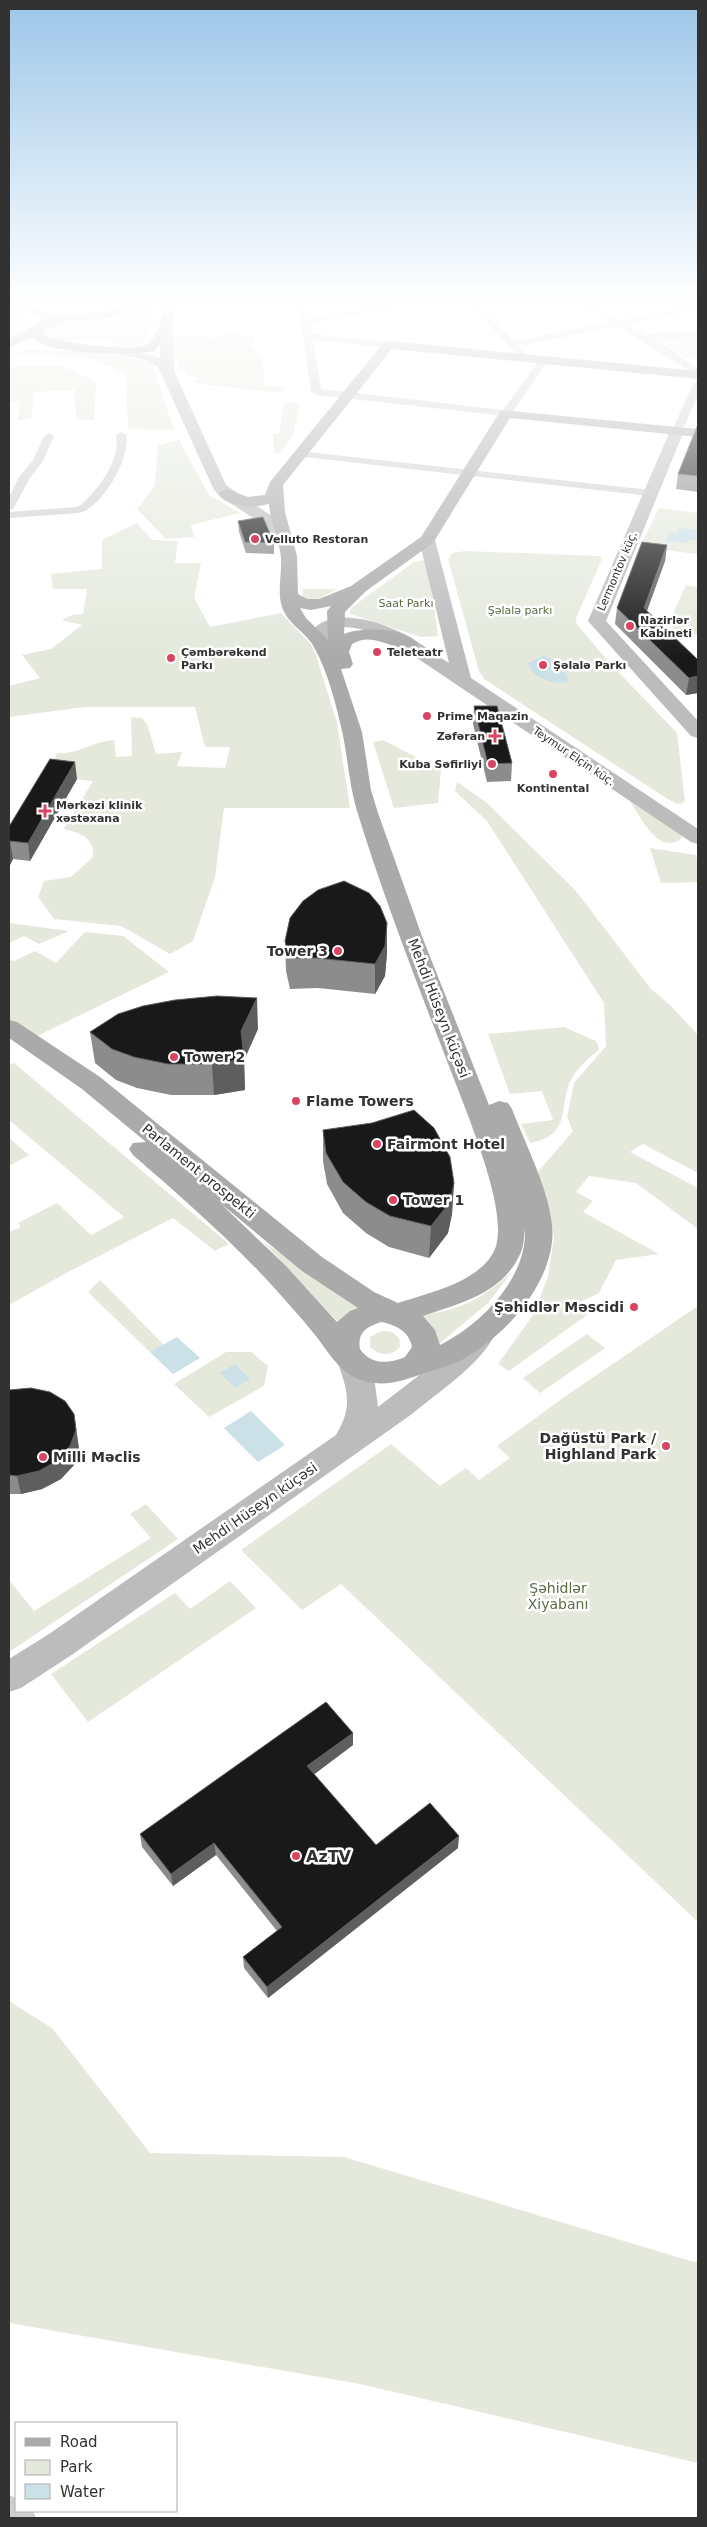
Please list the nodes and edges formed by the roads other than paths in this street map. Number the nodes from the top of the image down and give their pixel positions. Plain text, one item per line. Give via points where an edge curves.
1 (188, 421) edge
2 (326, 421) edge
3 (501, 421) edge
4 (581, 421) edge
5 (682, 421) edge
6 (677, 431) junction
7 (698, 433) edge
8 (121, 435) dead end
9 (50, 436) dead end
10 (299, 454) junction
11 (471, 472) junction
12 (274, 490) junction
13 (650, 493) junction
14 (226, 494) junction
15 (9, 507) edge
16 (9, 515) edge
17 (285, 539) junction
18 (426, 540) junction
19 (360, 587) junction
20 (289, 595) junction
21 (334, 624) junction
22 (321, 642) junction
23 (409, 644) junction
24 (340, 653) junction
25 (462, 682) junction
26 (698, 732) edge
27 (658, 811) junction
28 (694, 814) dead end
29 (698, 838) edge
30 (9, 1027) edge
31 (9, 1043) edge
32 (395, 1313) junction
33 (491, 1325) junction
34 (350, 1359) junction
35 (418, 1359) junction
36 (401, 1406) junction
37 (346, 1445) junction
38 (9, 1678) edge
39 (9, 2512) edge
40 (19, 2518) edge

1 - 14 main road via 219,486
2 - 10 main road
3 - 11 main road
4 - 6 main road
5 - 6 street, Lermontov küç.
6 - 7 main road
6 - 13 main road, Lermontov küç.
8 - 16 street via 122,443 109,480 88,507
9 - 15 street
10 - 11 street
10 - 12 main road
11 - 13 street
11 - 18 main road
12 - 14 main road via 271,498 257,502 238,500
12 - 17 main road
13 - 26 main road, Lermontov küç. via 597,621
14 - 17 main road via 270,522
17 - 20 main road via 289,556
18 - 19 main road
18 - 25 main road
19 - 20 main road via 313,605 301,604
19 - 21 main road via 336,610
20 - 22 main road via 295,616
21 - 22 main road via 321,630
21 - 23 main road via 368,626
21 - 24 main road, Mehdi Hüseyn küçəsi
22 - 32 main road, Mehdi Hüseyn küçəsi via 348,714 368,813 412,939 493,1148 511,1214 511,1241 494,1271 471,1289
23 - 24 main road via 363,634 345,640
23 - 25 main road
24 - 33 main road, Mehdi Hüseyn küçəsi via 361,713 383,812 486,1075 536,1217 539,1241 534,1261
25 - 27 main road, Teymur Elçin küç.
27 - 28 main road
27 - 29 main road, Teymur Elçin küç.
30 - 32 main road, Parlament prospekti via 91,1083 312,1264 357,1294
31 - 34 main road, Parlament prospekti via 54,1075 208,1206 287,1282
32 - 34 main road via 370,1313 347,1327 342,1342
32 - 35 main road via 417,1324 425,1338
33 - 35 main road, Mehdi Hüseyn küçəsi via 454,1351
33 - 36 main road, Mehdi Hüseyn küçəsi via 445,1371
34 - 35 main road via 372,1372 393,1373
34 - 37 main road via 363,1396 364,1414
35 - 36 main road via 417,1383
36 - 37 main road, Mehdi Hüseyn küçəsi
37 - 38 main road, Mehdi Hüseyn küçəsi
39 - 40 street

